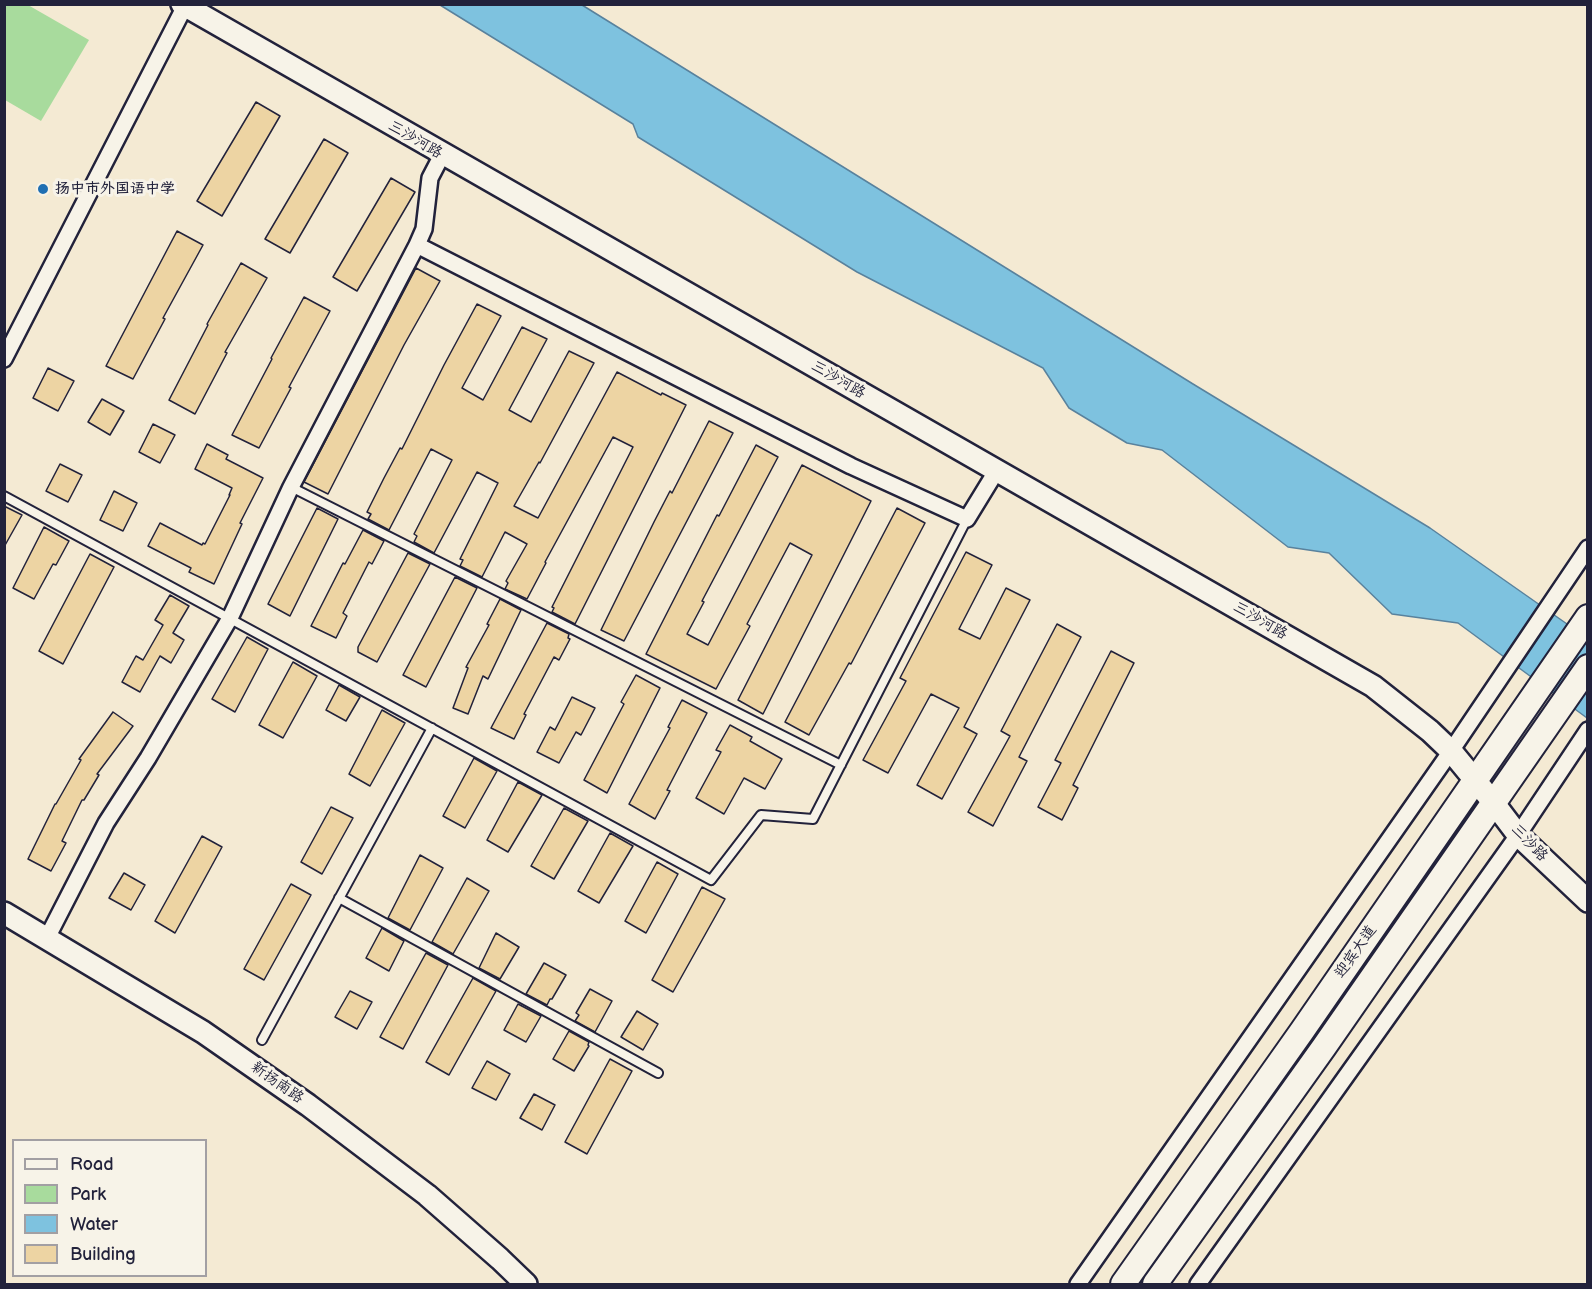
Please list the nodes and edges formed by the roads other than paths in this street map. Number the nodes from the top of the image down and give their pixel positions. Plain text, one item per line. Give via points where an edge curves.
1 (184, 5) edge
2 (442, 155) junction
3 (417, 244) junction
4 (4, 359) edge
5 (997, 470) junction
6 (291, 487) junction
7 (4, 496) edge
8 (967, 519) junction
9 (1587, 548) edge
10 (230, 618) junction
11 (1586, 620) edge
12 (1587, 667) edge
13 (432, 728) junction
14 (1584, 735) edge
15 (1450, 751) junction
16 (841, 765) junction
17 (1475, 780) junction
18 (1493, 802) junction
19 (1518, 835) junction
20 (339, 898) junction
21 (1587, 901) edge
22 (4, 914) edge
23 (47, 938) junction
24 (1302, 1031) junction
25 (262, 1040) dead end
26 (1324, 1047) junction
27 (658, 1073) dead end
28 (526, 1284) edge
29 (1078, 1284) edge
30 (1123, 1284) edge
31 (1155, 1284) edge
32 (1198, 1284) edge

1 - 2 street, 三沙河路
1 - 4 street
2 - 3 street via 430,178 424,229
2 - 5 street, 三沙河路
3 - 6 street
3 - 8 street via 851,466
5 - 8 street
5 - 15 street, 三沙河路 via 1374,687
6 - 10 street
6 - 16 lane
7 - 10 lane
8 - 16 lane
9 - 15 street
10 - 13 lane
10 - 23 street via 106,823
11 - 17 main road, 迎宾大道
12 - 18 main road, 迎宾大道
13 - 16 lane via 711,880 761,815 813,819
13 - 20 lane
14 - 19 street
15 - 17 street, 三沙河路
15 - 29 street
17 - 18 street, 三沙路
17 - 24 main road, 迎宾大道
18 - 19 street, 三沙路
18 - 26 main road, 迎宾大道
19 - 21 street, 三沙路
19 - 32 street
20 - 25 lane
20 - 27 lane
22 - 23 street, 新扬南路
23 - 28 street, 新扬南路 via 202,1032 308,1105 427,1196
24 - 26 main road
24 - 30 main road, 迎宾大道
26 - 31 main road, 迎宾大道

